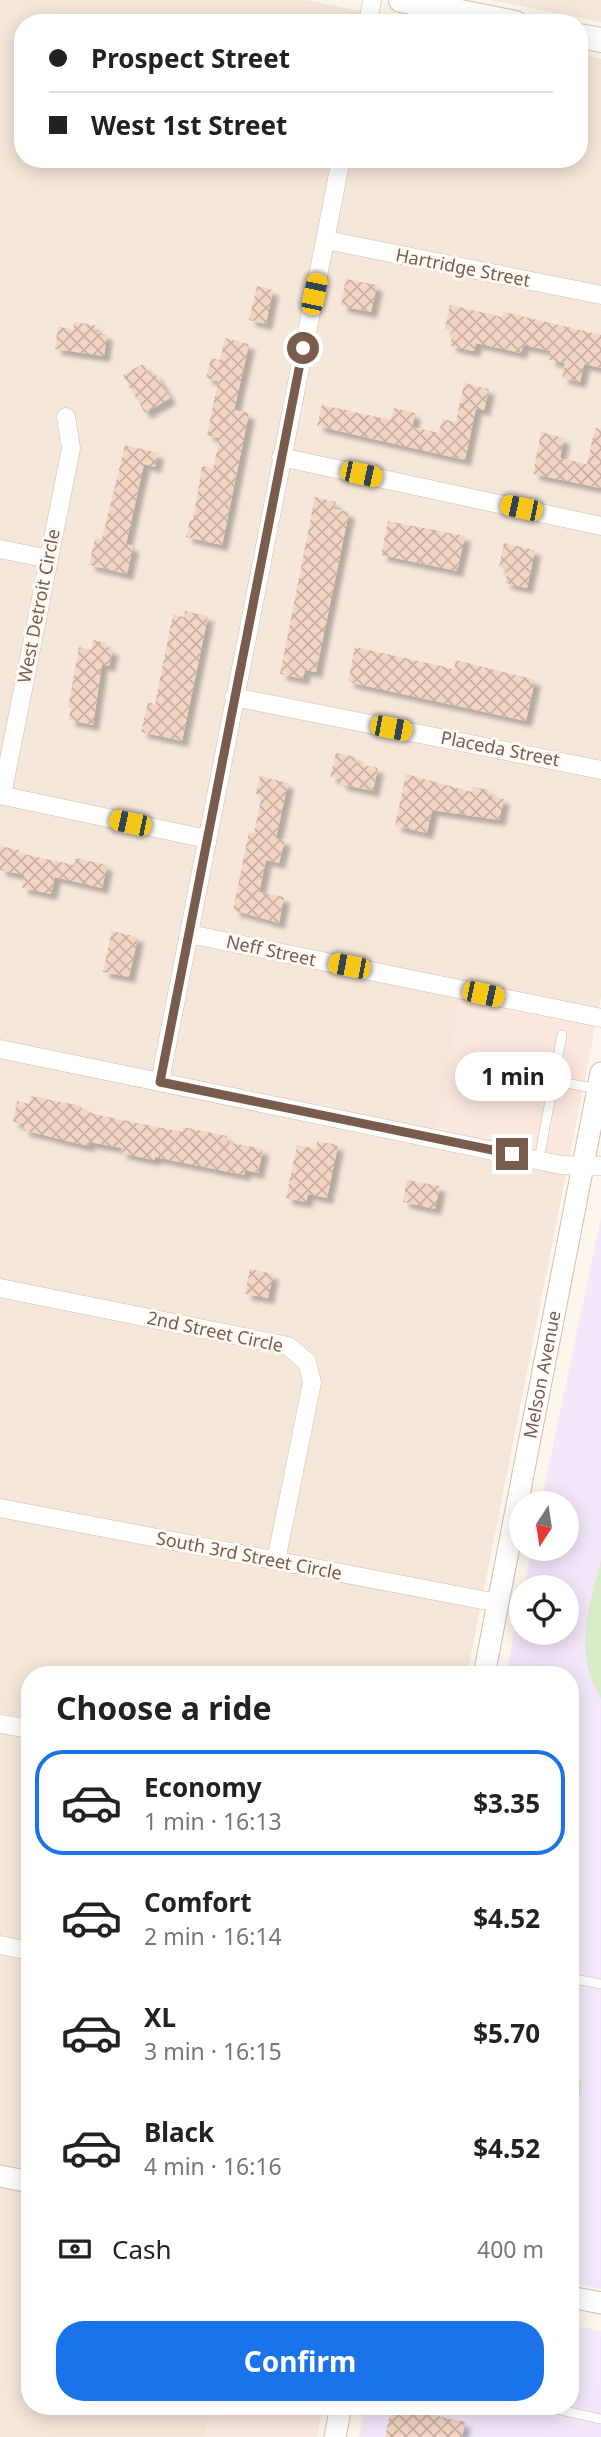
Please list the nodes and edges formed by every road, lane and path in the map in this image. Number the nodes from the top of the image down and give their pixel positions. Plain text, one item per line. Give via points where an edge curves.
1 (401, 0) edge
2 (470, 14) edge
3 (339, 168) edge
4 (326, 240) junction
5 (601, 295) edge
6 (66, 417) dead end
7 (281, 457) junction
8 (601, 526) edge
9 (0, 549) edge
10 (48, 559) junction
11 (234, 697) junction
12 (601, 769) edge
13 (1, 795) edge
14 (207, 839) junction
15 (189, 934) junction
16 (601, 1018) edge
17 (562, 1035) dead end
18 (0, 1049) edge
19 (555, 1081) junction
20 (599, 1081) edge
21 (160, 1082) junction
22 (539, 1160) junction
23 (592, 1165) edge
24 (0, 1288) edge
25 (0, 1508) edge
26 (276, 1562) junction
27 (498, 1603) junction
28 (486, 1666) edge
29 (0, 1724) edge
30 (21, 1728) edge
31 (0, 1945) edge
32 (21, 1949) edge
33 (579, 1980) edge
34 (601, 1984) edge
35 (0, 2176) edge
36 (21, 2180) edge
37 (579, 2298) edge
38 (601, 2302) edge
39 (579, 2414) edge
40 (339, 2415) edge
41 (601, 2419) edge
42 (335, 2437) edge

1 - 2 main road
3 - 4 street
4 - 5 street, Hartridge Street
4 - 7 street
6 - 10 street, West Detroit Circle via 71,448
7 - 8 street
7 - 11 street
9 - 10 street
10 - 13 street, West Detroit Circle
11 - 12 street, Placeda Street
11 - 14 street
13 - 14 street
14 - 15 street
15 - 16 street, Neff Street
15 - 21 street
17 - 19 lane
18 - 21 street
19 - 20 lane
19 - 22 lane
20 - 23 street, Melson Avenue
21 - 22 street
22 - 23 street
23 - 27 street, Melson Avenue
24 - 26 street, 2nd Street Circle via 288,1346 307,1362 312,1382
25 - 26 street, South 3rd Street Circle
26 - 27 street, South 3rd Street Circle
27 - 28 street, Melson Avenue
29 - 30 street
31 - 32 street
33 - 34 lane
35 - 36 street
37 - 38 street
39 - 41 lane
40 - 42 street

